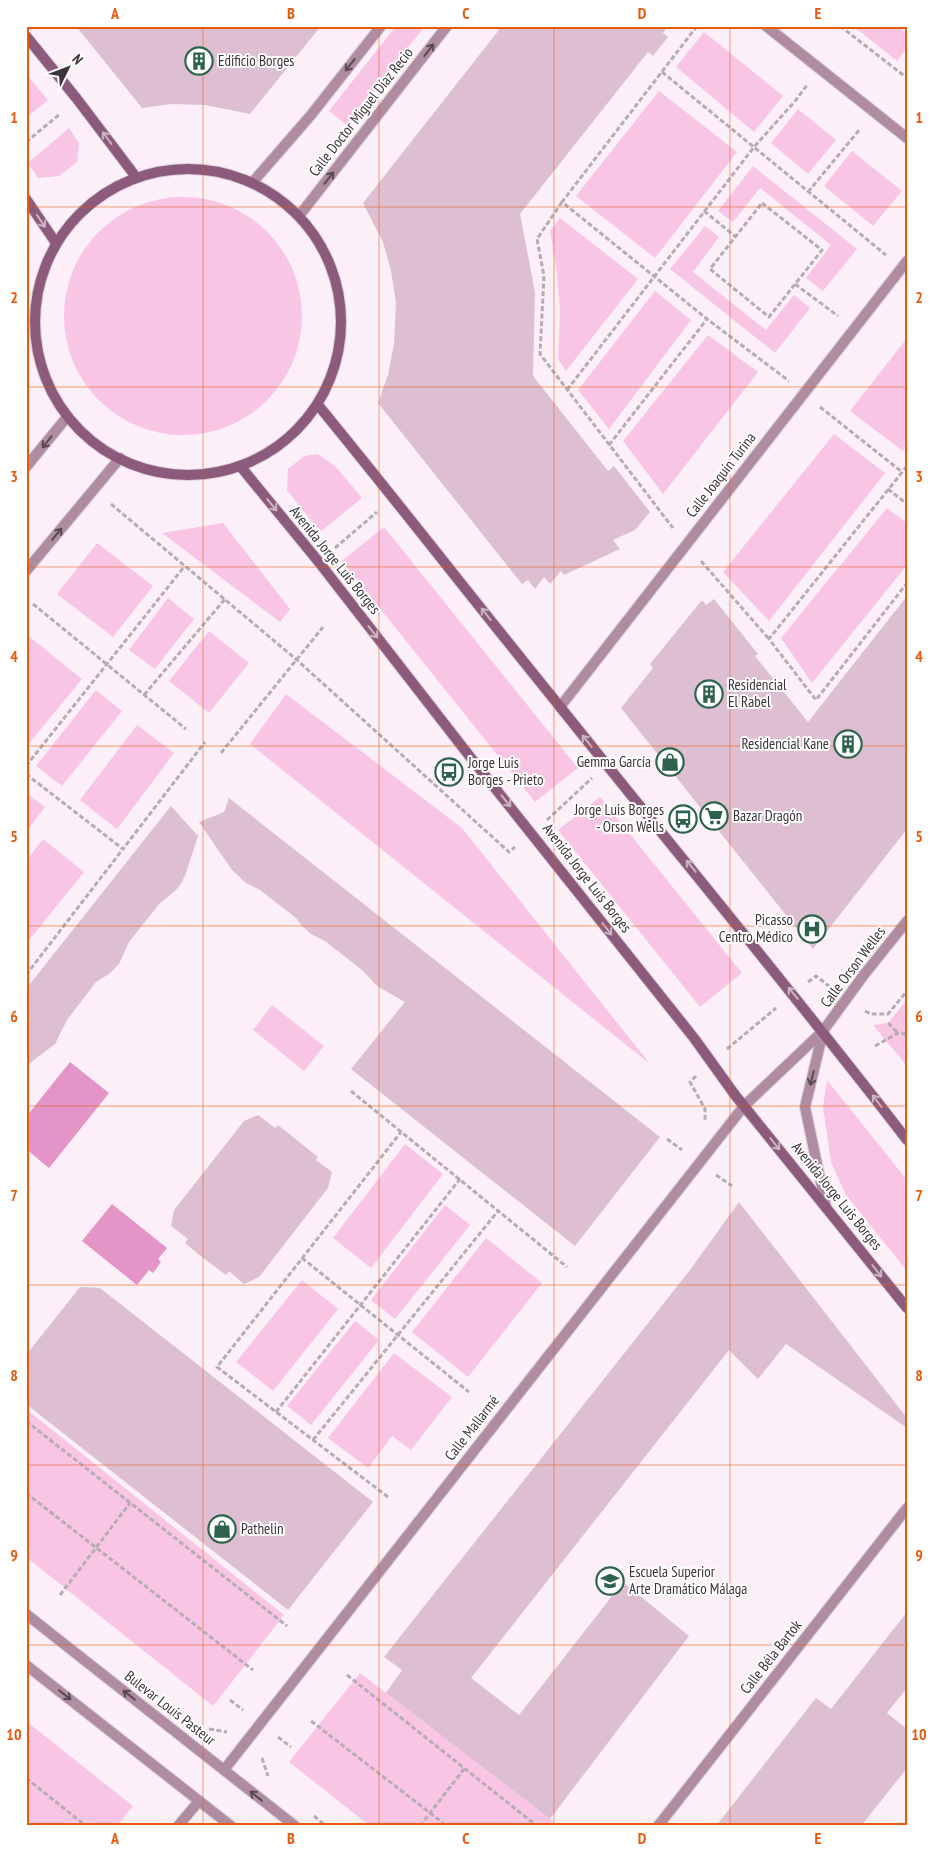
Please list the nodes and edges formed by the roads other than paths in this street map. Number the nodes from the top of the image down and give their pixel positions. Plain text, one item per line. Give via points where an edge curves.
1 (381, 26) edge
2 (447, 26) edge
3 (766, 26) edge
4 (26, 36) edge
5 (907, 138) edge
6 (136, 177) junction
7 (252, 182) junction
8 (26, 199) edge
9 (299, 216) junction
10 (56, 243) junction
11 (904, 264) edge
12 (318, 405) junction
13 (67, 416) junction
14 (120, 458) junction
15 (26, 467) edge
16 (241, 468) junction
17 (26, 571) edge
18 (560, 707) junction
19 (907, 921) edge
20 (823, 1031) junction
21 (744, 1106) junction
22 (907, 1140) edge
23 (826, 1207) junction
24 (907, 1308) edge
25 (907, 1508) edge
26 (26, 1614) edge
27 (26, 1665) edge
28 (224, 1770) junction
29 (199, 1801) junction
30 (178, 1826) edge
31 (231, 1826) edge
32 (295, 1826) edge
33 (658, 1826) edge

1 -> 7 street via 311,115
9 -> 2 street, Calle Doctor Miguel Díaz Recio
3 - 5 street
6 -> 4 main road
6 - 7 main road via 175,169 214,170
6 - 10 main road via 90,203
7 - 9 main road
8 -> 10 main road
9 - 12 main road via 328,258 341,308 337,358
10 - 13 main road via 39,286 35,332 45,377
11 - 18 street, Calle Joaquín Turina
12 - 16 main road via 292,435
18 -> 12 main road
13 - 14 main road via 93,442
13 -> 15 street
14 - 16 main road via 156,472 190,476
17 -> 14 street
16 -> 21 main road, Avenida Jorge Luis Borges via 318,561
20 -> 18 main road
19 - 20 street, Calle Orson Welles
20 - 21 street, Calle Orson Welles
22 -> 20 main road
20 -> 23 street, Calle Orson Welles via 805,1107
21 -> 23 main road, Avenida Jorge Luis Borges
21 - 28 street, Calle Mallarmé
23 -> 24 main road, Avenida Jorge Luis Borges
25 - 33 street, Calle Béla Bartok
28 -> 26 street, Bulevar Louis Pasteur
27 -> 29 street
32 -> 28 street, Bulevar Louis Pasteur
29 - 30 street
29 - 31 street

